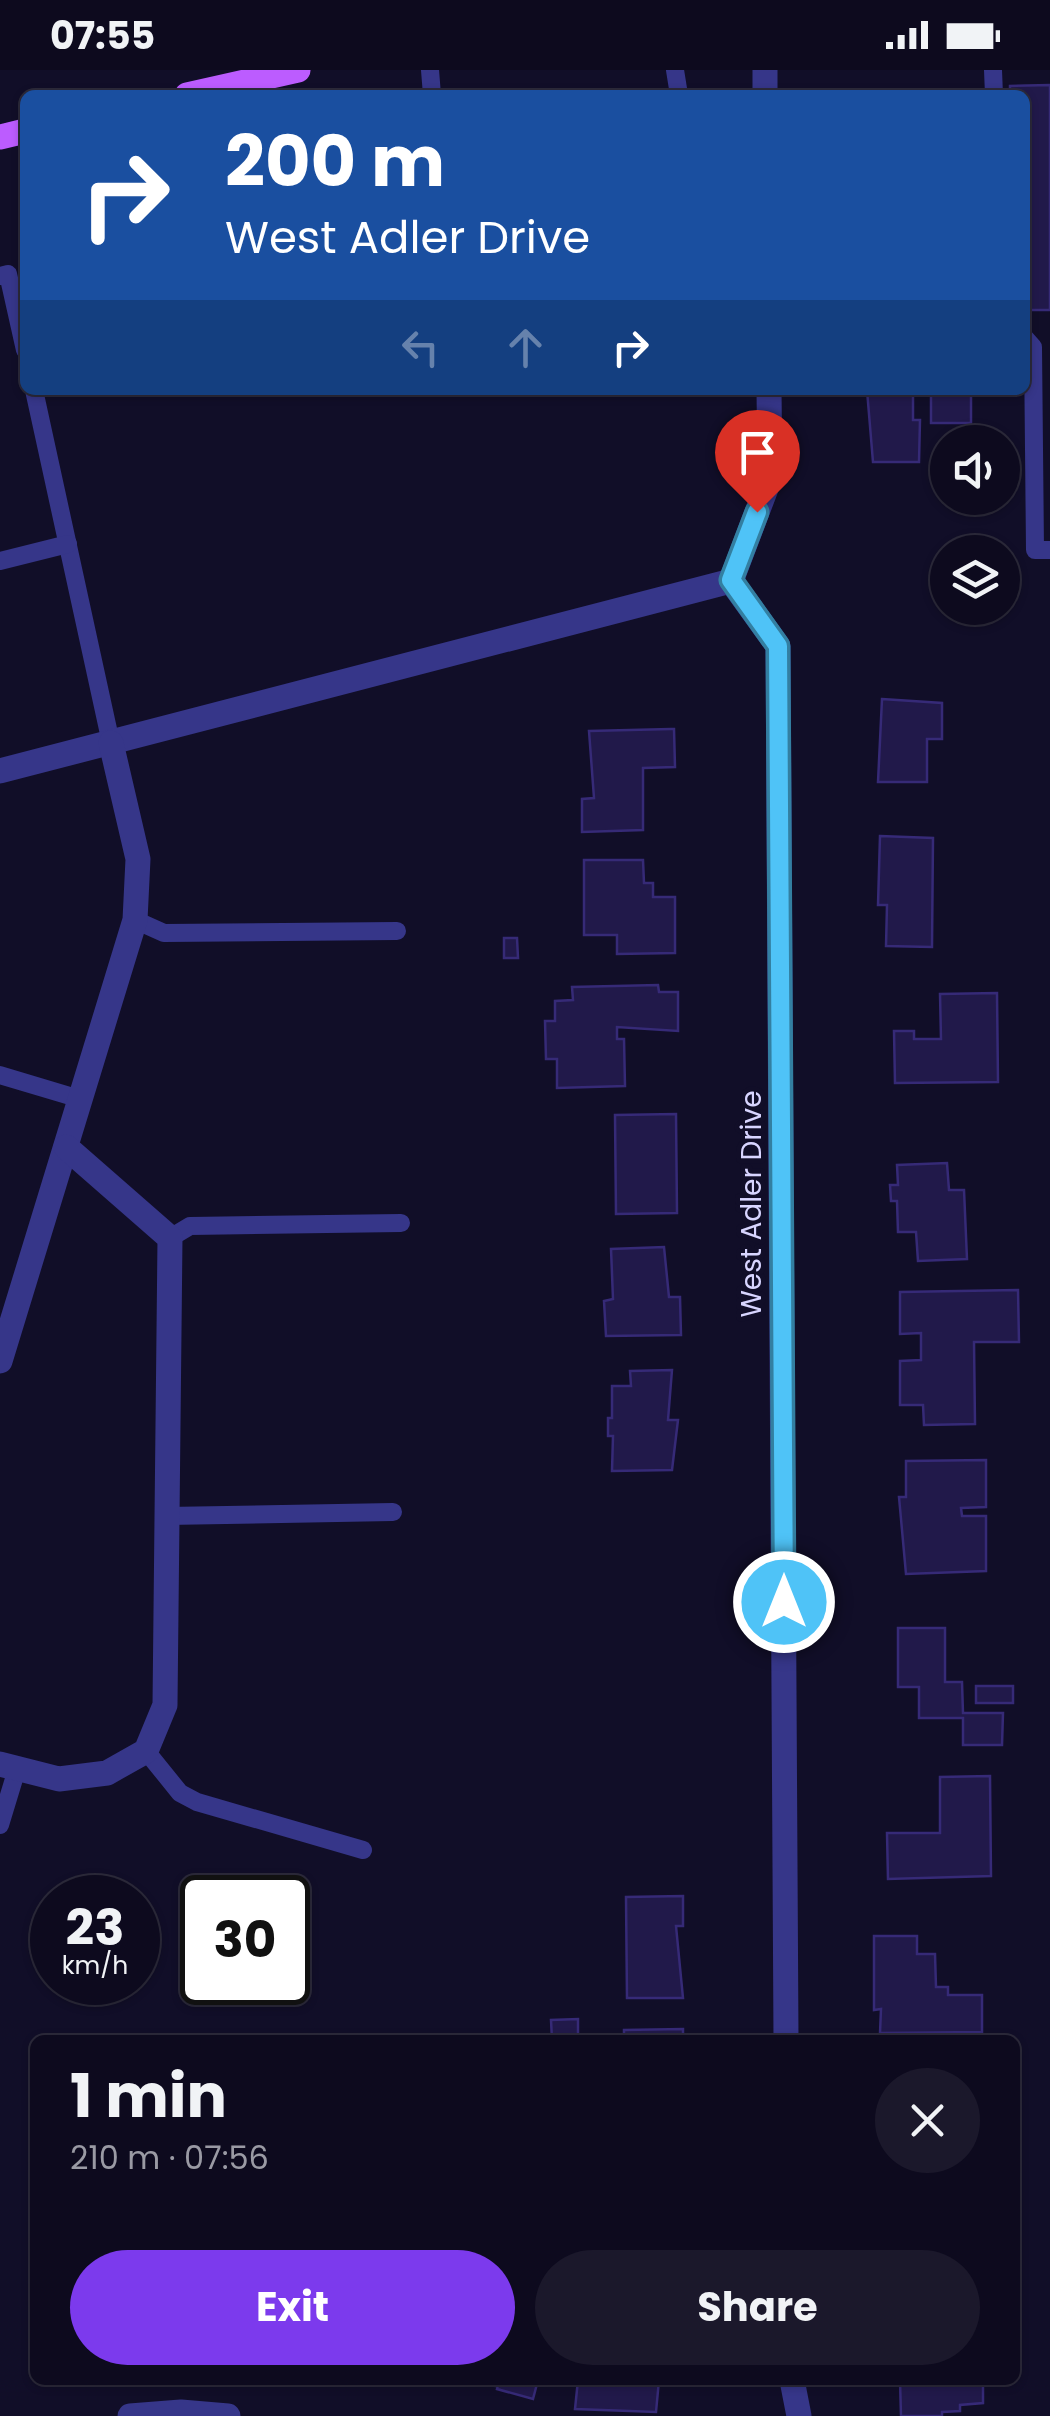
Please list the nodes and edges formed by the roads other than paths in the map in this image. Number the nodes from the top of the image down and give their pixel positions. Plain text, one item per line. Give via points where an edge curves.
1 (298, 70) edge
2 (209, 90) edge
3 (11, 273) edge
4 (20, 322) edge
5 (1030, 344) edge
6 (35, 395) edge
7 (769, 395) edge
8 (68, 544) junction
9 (1050, 550) edge
10 (0, 561) edge
11 (731, 580) junction
12 (111, 743) junction
13 (0, 771) edge
14 (135, 920) junction
15 (398, 931) dead end
16 (0, 1075) edge
17 (80, 1098) junction
18 (66, 1148) junction
19 (401, 1223) dead end
20 (170, 1238) junction
21 (0, 1361) edge
22 (393, 1512) dead end
23 (166, 1516) junction
24 (146, 1751) junction
25 (8, 1766) edge
26 (0, 1825) edge
27 (363, 1850) dead end
28 (786, 2035) edge
29 (793, 2385) edge
30 (130, 2416) edge
31 (228, 2416) edge
32 (799, 2416) edge

1 - 2 main road
3 - 4 lane
5 - 9 lane via 1035,550
6 - 8 lane
7 - 11 street via 770,478
8 - 10 lane
8 - 12 lane
11 - 12 street
11 - 28 street, West Adler Drive via 778,646
12 - 13 street
12 - 14 street via 138,860
14 - 15 lane via 164,933
14 - 17 street
16 - 17 lane
17 - 18 street
18 - 20 street
18 - 21 street
19 - 20 lane via 190,1226
20 - 23 street
22 - 23 lane
23 - 24 street via 165,1705
24 - 25 street via 107,1772 59,1780
24 - 27 lane via 180,1793 197,1802
25 - 26 lane
29 - 32 street
30 - 31 street

